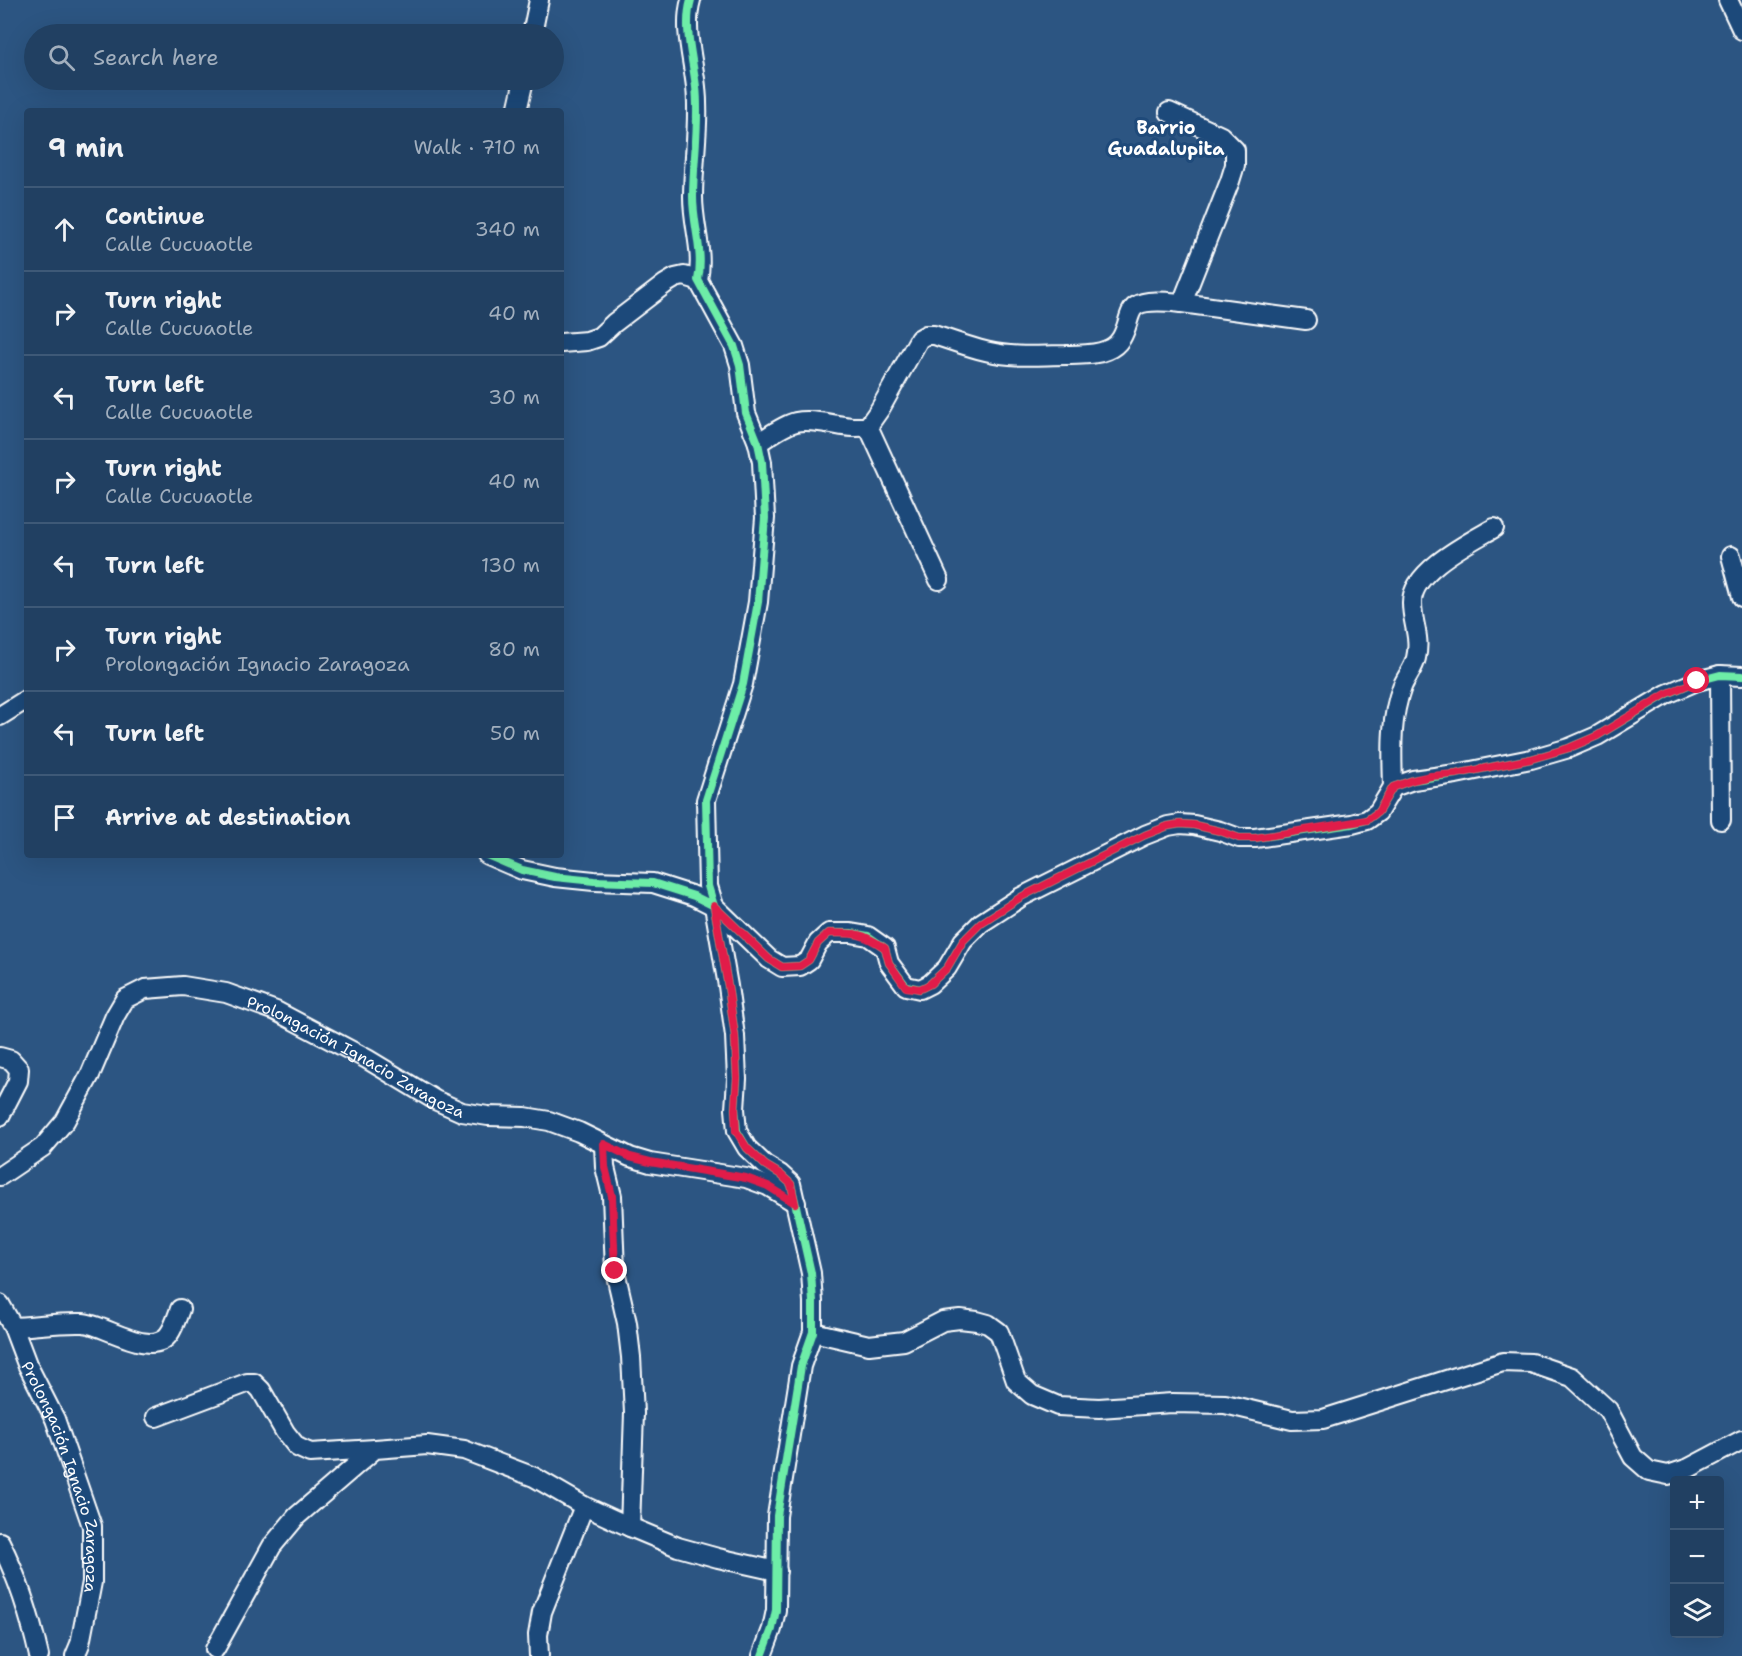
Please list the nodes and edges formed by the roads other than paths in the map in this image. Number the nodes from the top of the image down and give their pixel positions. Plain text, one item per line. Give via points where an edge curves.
1 (539, 0) edge
2 (691, 0) edge
3 (1728, 0) edge
4 (534, 24) edge
5 (1742, 30) edge
6 (522, 90) edge
7 (518, 108) edge
8 (1169, 112) dead end
9 (698, 280) junction
10 (1182, 303) junction
11 (1306, 320) dead end
12 (564, 343) edge
13 (868, 426) junction
14 (758, 442) junction
15 (1494, 528) dead end
16 (1731, 556) dead end
17 (939, 580) dead end
18 (1742, 597) edge
19 (1720, 675) junction
20 (1742, 676) edge
21 (24, 701) edge
22 (0, 716) edge
23 (1393, 787) junction
24 (1721, 820) dead end
25 (494, 858) edge
26 (714, 906) junction
27 (0, 1057) edge
28 (0, 1116) edge
29 (604, 1144) junction
30 (0, 1176) edge
31 (795, 1203) junction
32 (0, 1304) edge
33 (180, 1309) dead end
34 (13, 1327) junction
35 (813, 1332) junction
36 (156, 1417) dead end
37 (1742, 1440) edge
38 (375, 1449) junction
39 (584, 1506) junction
40 (630, 1527) junction
41 (0, 1542) edge
42 (777, 1571) junction
43 (215, 1649) dead end
44 (39, 1656) edge
45 (75, 1656) edge
46 (539, 1656) edge
47 (762, 1656) edge

1 - 4 street
2 - 9 street via 687,18 696,89 693,197 700,245
3 - 5 street
6 - 7 street
8 - 10 street via 1221,136 1235,150 1230,181
9 - 12 street via 675,278 599,336
9 - 14 street via 734,346 746,413
10 - 11 street
10 - 13 street via 1138,304 1117,343 1108,350 1090,354 1012,356 926,335 919,339
13 - 14 street via 795,422
13 - 17 street
14 - 26 street via 765,482 765,518 758,602 742,684 706,800 708,886
15 - 23 street via 1436,563 1418,583 1411,601 1418,636 1416,659 1402,686 1393,720
16 - 18 street
19 - 20 street
19 - 23 street via 1666,694 1597,736 1569,748
19 - 24 street
21 - 22 street
23 - 26 street via 1378,812 1352,824 1255,838 1180,824 1145,835 1021,897 981,923 963,941 947,968 920,989 906,987 889,963 885,948 868,936 851,933 829,933 809,960 800,966 782,967
25 - 26 street via 522,870 555,877 653,883
26 - 31 street via 735,1036 736,1131 747,1148 791,1184
27 - 28 street via 11,1060 19,1069 18,1081
29 - 30 street, Prolongación Ignacio Zaragoza via 549,1121 462,1112 276,1011 226,993 183,986 145,989 126,999 65,1121 43,1147
29 - 31 street, Prolongación Ignacio Zaragoza via 650,1162 746,1178
29 - 40 street via 612,1196 615,1271 632,1358
31 - 35 street via 811,1273
32 - 34 street, Prolongación Ignacio Zaragoza
33 - 34 street via 168,1335 160,1342 141,1342 84,1323
34 - 45 street, Prolongación Ignacio Zaragoza via 55,1419 92,1526 92,1582
35 - 37 street via 868,1345 904,1341 943,1321 977,1322 999,1332 1016,1381 1032,1395 1058,1406 1225,1404 1292,1419 1323,1419 1503,1362 1531,1363 1572,1377 1608,1410 1633,1457 1649,1471 1668,1475
35 - 42 street via 801,1366 777,1516
36 - 38 street via 254,1383 297,1447 310,1453
38 - 39 street via 427,1445 464,1449 534,1477
38 - 43 street via 297,1516 272,1546
39 - 40 street
39 - 46 street via 542,1612
40 - 42 street via 678,1547
41 - 44 street via 14,1568
42 - 47 street via 776,1610

